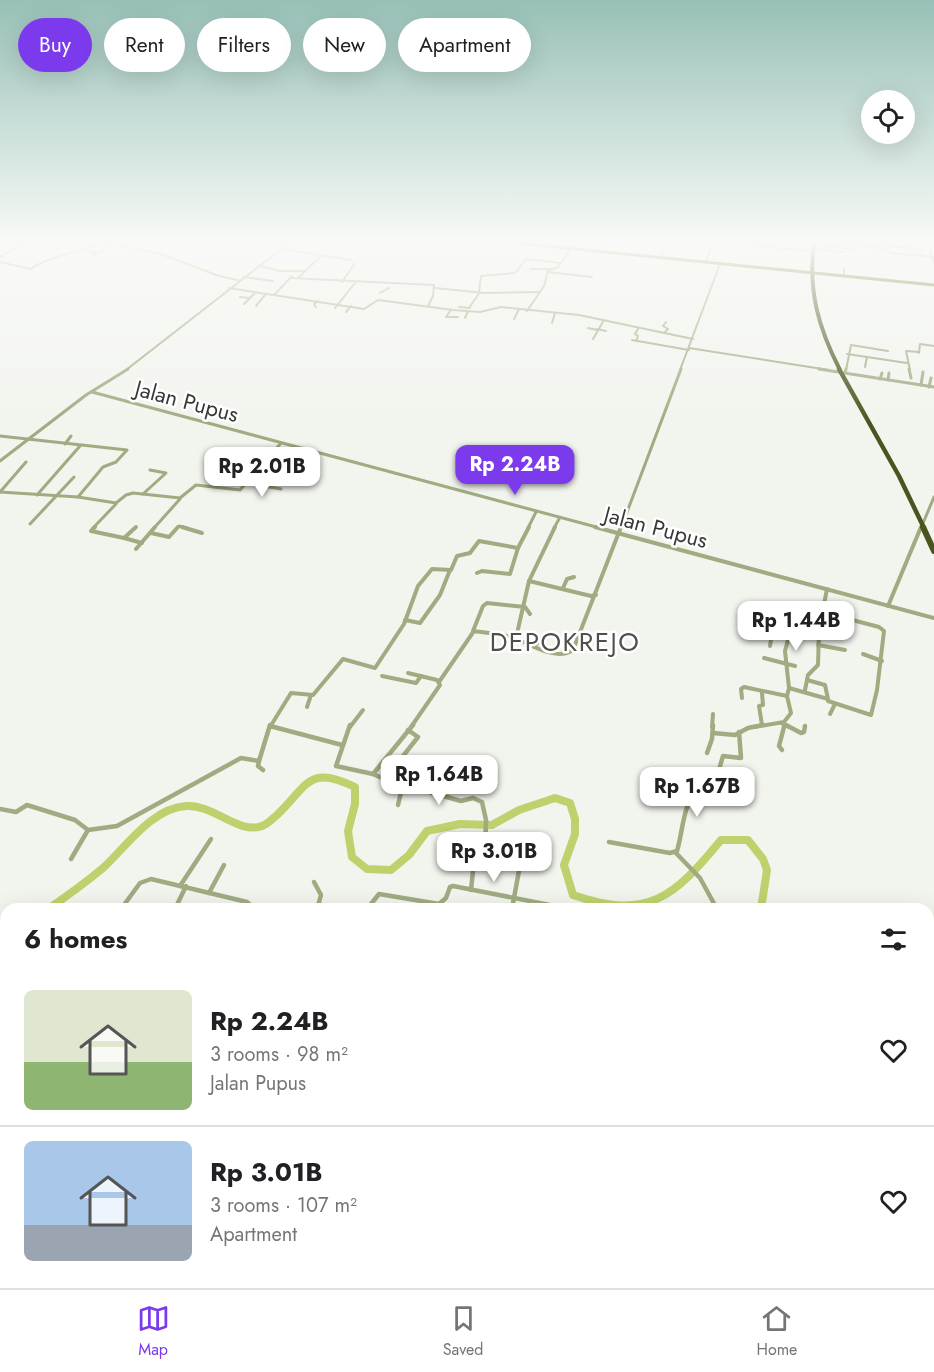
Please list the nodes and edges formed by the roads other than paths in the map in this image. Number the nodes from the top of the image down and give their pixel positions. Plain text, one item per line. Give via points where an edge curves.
1 (210, 303) edge
2 (258, 303) edge
3 (315, 303) edge
4 (333, 303) edge
5 (374, 303) edge
6 (404, 303) edge
7 (429, 303) edge
8 (473, 303) edge
9 (532, 303) edge
10 (707, 303) edge
11 (816, 303) edge
12 (339, 304) junction
13 (256, 306) dead end
14 (351, 306) junction
15 (428, 306) junction
16 (316, 307) dead end
17 (459, 307) dead end
18 (337, 309) dead end
19 (519, 309) junction
20 (451, 310) junction
21 (469, 310) junction
22 (527, 311) junction
23 (346, 312) dead end
24 (555, 313) junction
25 (458, 317) dead end
26 (465, 318) dead end
27 (514, 319) dead end
28 (604, 320) junction
29 (666, 322) dead end
30 (552, 323) dead end
31 (588, 328) dead end
32 (597, 329) junction
33 (638, 329) junction
34 (606, 331) dead end
35 (664, 333) junction
36 (593, 339) dead end
37 (693, 339) junction
38 (934, 346) edge
39 (689, 349) junction
40 (878, 349) junction
41 (888, 351) dead end
42 (848, 354) junction
43 (877, 356) junction
44 (867, 357) junction
45 (908, 363) junction
46 (865, 367) dead end
47 (842, 372) junction
48 (924, 372) dead end
49 (882, 373) dead end
50 (889, 374) dead end
51 (911, 378) dead end
52 (931, 378) dead end
53 (880, 379) junction
54 (888, 380) junction
55 (921, 385) junction
56 (929, 387) junction
57 (934, 387) edge
58 (92, 392) junction
59 (0, 436) edge
60 (71, 436) dead end
61 (28, 441) junction
62 (281, 443) junction
63 (65, 444) junction
64 (80, 446) junction
65 (0, 461) edge
66 (26, 462) dead end
67 (150, 470) dead end
68 (254, 475) junction
69 (74, 477) dead end
70 (265, 477) dead end
71 (246, 483) junction
72 (281, 489) dead end
73 (240, 490) junction
74 (0, 492) edge
75 (6, 493) junction
76 (143, 494) junction
77 (36, 495) junction
78 (54, 496) junction
79 (235, 496) dead end
80 (78, 497) junction
81 (934, 497) edge
82 (0, 498) edge
83 (180, 498) junction
84 (116, 503) junction
85 (536, 512) junction
86 (559, 519) junction
87 (30, 524) dead end
88 (922, 526) junction
89 (136, 527) dead end
90 (152, 532) junction
91 (202, 533) dead end
92 (619, 534) junction
93 (124, 538) junction
94 (142, 543) junction
95 (518, 548) junction
96 (136, 549) dead end
97 (934, 551) edge
98 (450, 570) junction
99 (477, 573) dead end
100 (574, 577) dead end
101 (529, 580) junction
102 (563, 588) junction
103 (826, 589) junction
104 (596, 595) junction
105 (888, 606) junction
106 (525, 607) junction
107 (822, 612) junction
108 (530, 614) dead end
109 (934, 618) edge
110 (405, 620) junction
111 (783, 622) junction
112 (819, 630) junction
113 (473, 632) junction
114 (549, 634) dead end
115 (848, 636) dead end
116 (516, 638) junction
117 (818, 645) junction
118 (534, 646) junction
119 (770, 646) dead end
120 (845, 650) dead end
121 (863, 654) dead end
122 (764, 658) dead end
123 (882, 661) junction
124 (787, 664) junction
125 (795, 666) dead end
126 (408, 673) dead end
127 (382, 676) dead end
128 (421, 676) junction
129 (807, 680) junction
130 (439, 682) junction
131 (789, 688) junction
132 (805, 690) junction
133 (762, 693) junction
134 (311, 695) junction
135 (787, 696) junction
136 (742, 698) dead end
137 (827, 701) junction
138 (835, 704) junction
139 (307, 707) dead end
140 (363, 710) dead end
141 (713, 714) dead end
142 (830, 714) dead end
143 (762, 725) junction
144 (783, 725) junction
145 (270, 726) junction
146 (805, 726) dead end
147 (408, 730) junction
148 (739, 732) junction
149 (713, 733) junction
150 (342, 745) junction
151 (782, 750) dead end
152 (707, 753) dead end
153 (259, 760) junction
154 (263, 770) dead end
155 (392, 770) dead end
156 (373, 774) junction
157 (401, 787) junction
158 (398, 805) dead end
159 (0, 809) edge
160 (88, 830) junction
161 (211, 839) dead end
162 (609, 842) dead end
163 (475, 852) dead end
164 (675, 852) junction
165 (71, 859) dead end
166 (224, 865) dead end
167 (314, 882) dead end
168 (183, 886) junction
169 (471, 890) junction
170 (208, 893) junction
171 (514, 897) junction
172 (126, 903) edge
173 (177, 903) edge
174 (248, 903) edge
175 (319, 903) edge
176 (372, 903) edge
177 (433, 903) edge
178 (440, 903) edge
179 (513, 903) edge
180 (541, 903) edge
181 (714, 903) edge

1 - 58 street via 134,365
2 - 13 street
3 - 16 street
4 - 12 street
5 - 14 street via 365,309
6 - 15 street
7 - 15 street
8 - 21 street
9 - 22 street
10 - 37 street
11 - 47 highway
12 - 14 street
12 - 18 street
14 - 23 street
15 - 20 street
17 - 21 street
19 - 21 street
19 - 22 street
19 - 27 street
20 - 21 street
20 - 25 street via 445,316
21 - 26 street
22 - 24 street
24 - 28 street
24 - 30 street
28 - 32 street
28 - 33 street
29 - 35 street via 663,326 668,329
31 - 32 street
32 - 34 street
32 - 36 street
33 - 35 street
33 - 39 street via 634,340
35 - 37 street
37 - 39 street
38 - 45 street via 920,344 919,353 906,350
39 - 47 street
39 - 92 street
40 - 41 street
40 - 42 street via 852,345
40 - 43 street
42 - 44 street
42 - 47 street
43 - 44 street
43 - 45 street via 890,363
44 - 46 street
45 - 51 street
47 - 53 street
47 - 88 highway
48 - 55 street
49 - 53 street
50 - 54 street
52 - 56 street
53 - 54 street
54 - 55 street
55 - 56 street
56 - 57 street
58 - 61 street
58 - 62 street, Jalan Pupus
59 - 61 street
60 - 63 street
61 - 63 street
61 - 65 street
62 - 68 street
62 - 85 street, Jalan Pupus
63 - 64 street
64 - 77 street
64 - 80 street via 126,453 116,462 104,465
66 - 74 street
67 - 76 street via 166,473
68 - 70 street
68 - 71 street
69 - 78 street
71 - 72 street
71 - 73 street
73 - 79 street
73 - 83 street via 196,484
74 - 75 street
75 - 77 street
75 - 82 street
76 - 83 street
76 - 84 street via 126,495
77 - 78 street
78 - 80 street
78 - 87 street
80 - 84 street
81 - 88 street
83 - 90 street
84 - 93 street via 91,531
85 - 86 street, Jalan Pupus
85 - 95 street
86 - 92 street, Jalan Pupus
86 - 101 street
88 - 97 highway
88 - 105 street
89 - 93 street
90 - 91 street via 169,537 180,526
90 - 94 street
92 - 103 street, Jalan Pupus
92 - 104 street
93 - 94 street
94 - 96 street
95 - 98 street via 478,542 468,555 457,556
95 - 99 street via 509,574
98 - 110 street via 432,569 418,586
98 - 110 street via 440,595 420,623
100 - 102 street via 566,580
101 - 102 street
101 - 106 street
102 - 104 street
103 - 105 street, Jalan Pupus
103 - 107 street
104 - 118 street via 570,653 552,653
105 - 109 street, Jalan Pupus
106 - 108 street
106 - 113 street via 487,603
106 - 116 street
107 - 112 street
107 - 123 street via 883,629
110 - 134 street via 375,668 341,660
111 - 112 street
111 - 119 street via 773,620
111 - 124 street via 790,632 785,651
112 - 115 street
112 - 117 street
113 - 116 street
113 - 130 street
114 - 118 street
116 - 118 street
117 - 120 street
117 - 129 street via 818,665
121 - 123 street
122 - 124 street
123 - 138 street via 871,715
124 - 125 street
124 - 131 street
126 - 128 street
127 - 128 street via 416,683
128 - 130 street
129 - 132 street
129 - 137 street via 825,685
130 - 147 street via 432,699
131 - 132 street
131 - 135 street
132 - 137 street
133 - 135 street
133 - 136 street via 741,688
133 - 143 street
134 - 139 street
134 - 145 street via 291,693
135 - 144 street via 791,713
137 - 138 street
138 - 142 street
140 - 150 street
141 - 149 street
143 - 144 street
143 - 148 street
144 - 146 street via 803,733
144 - 151 street via 779,746
145 - 150 street
145 - 153 street
147 - 155 street via 418,737
147 - 156 street
148 - 149 street
148 - 164 street via 741,758 723,756 715,783 698,788
149 - 152 street
150 - 156 street via 336,766
153 - 154 street via 258,766
153 - 160 street via 241,758 117,826
156 - 157 street
157 - 158 street
157 - 171 street via 461,801 473,798 483,804 486,854 520,863
159 - 160 street via 16,812 29,805 75,820
160 - 165 street
161 - 168 street
162 - 164 street
163 - 169 street
164 - 181 street via 700,878
166 - 170 street
167 - 175 street via 321,895
168 - 170 street
168 - 172 street via 144,880
168 - 173 street
169 - 171 street
169 - 178 street via 451,886
170 - 174 street
171 - 179 street
171 - 180 street
176 - 177 street via 379,894

